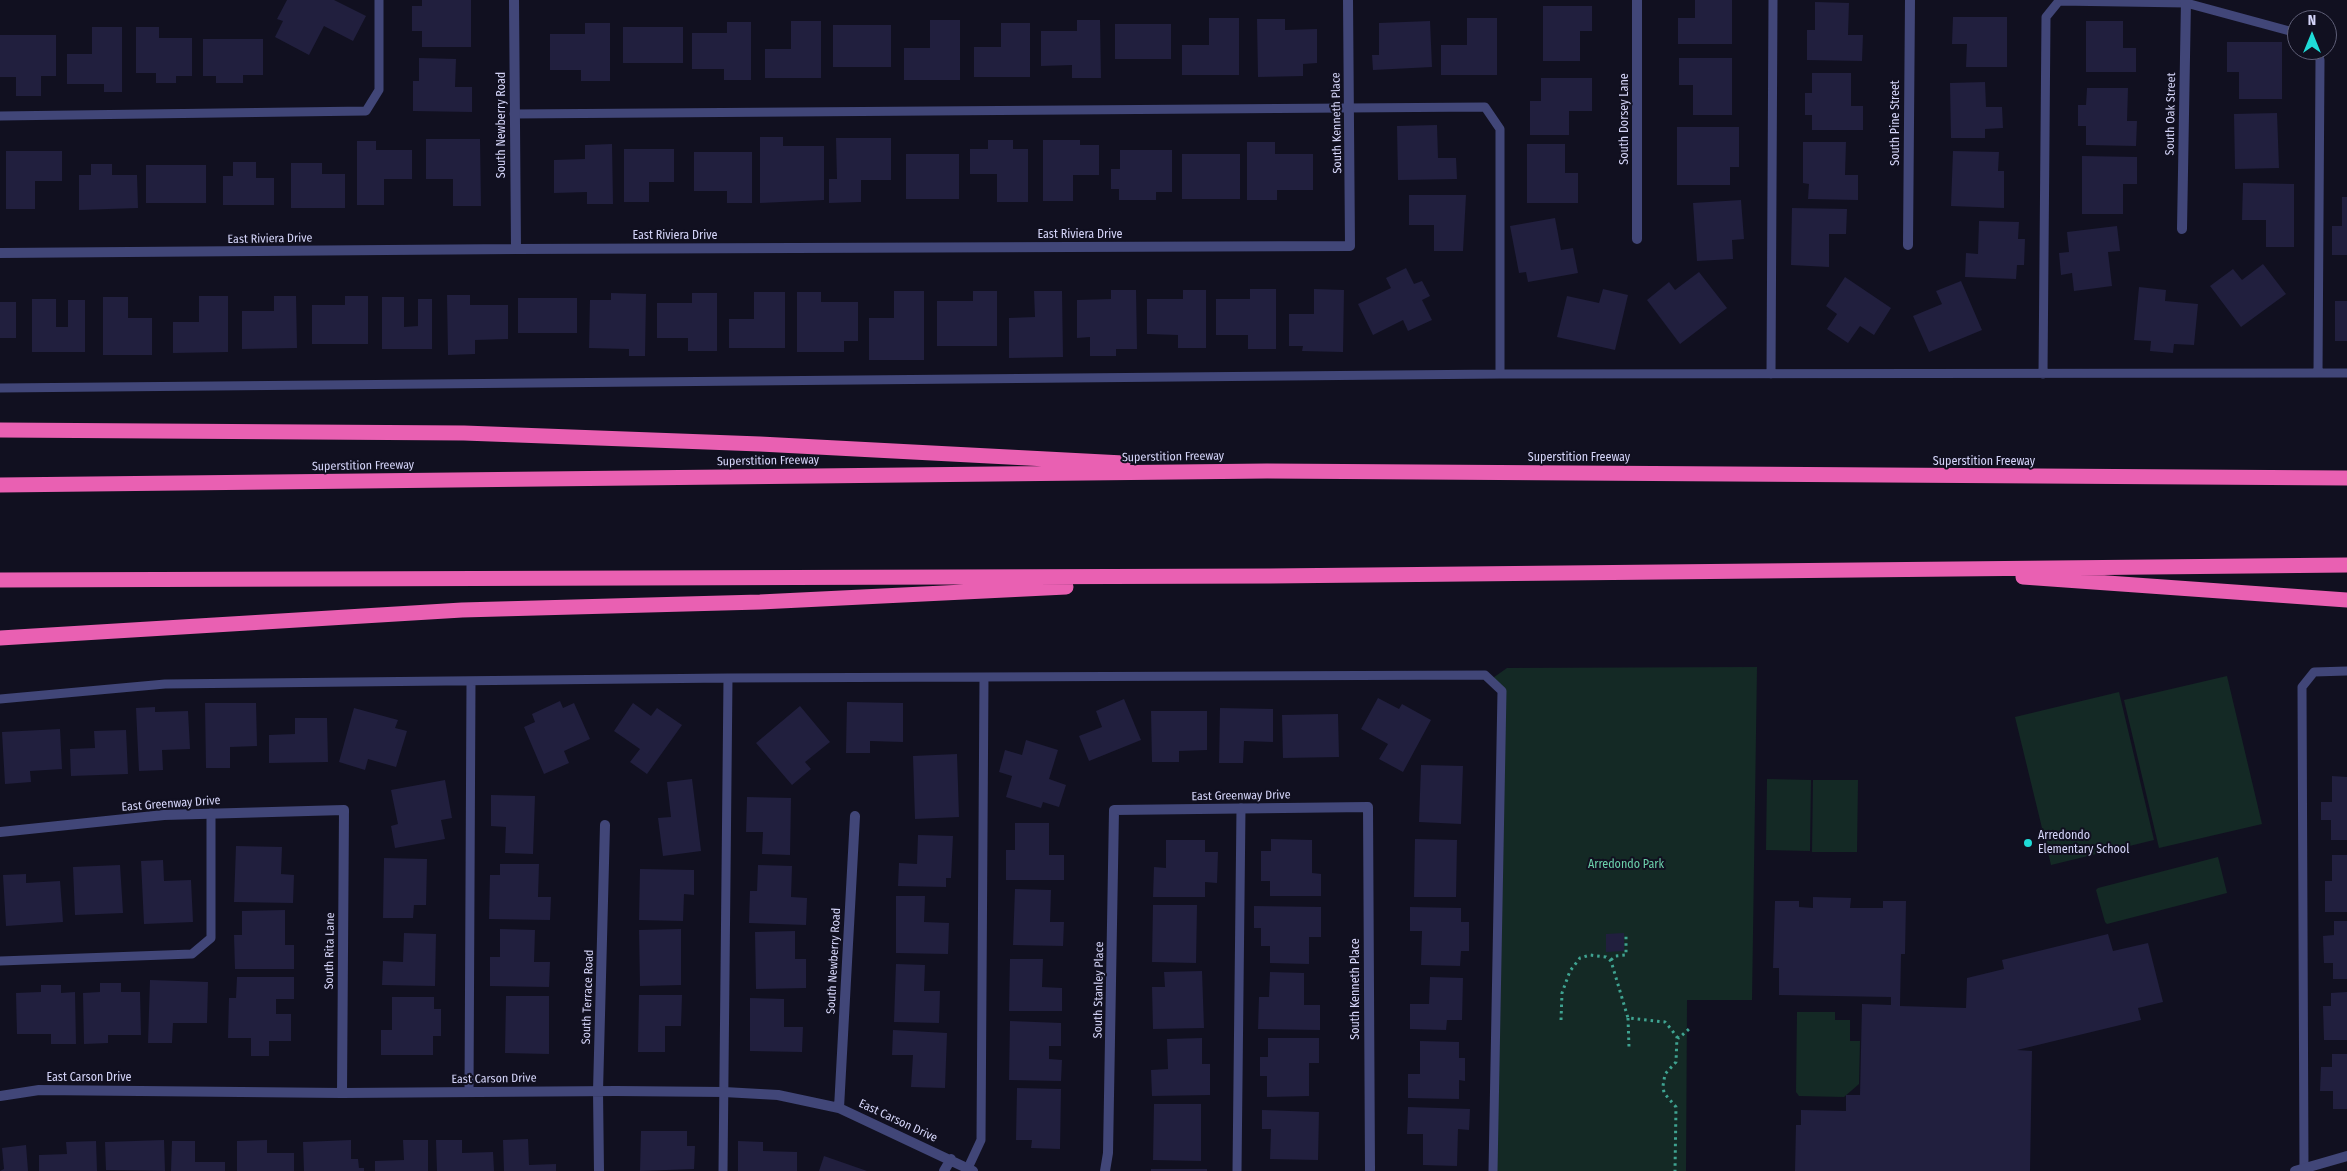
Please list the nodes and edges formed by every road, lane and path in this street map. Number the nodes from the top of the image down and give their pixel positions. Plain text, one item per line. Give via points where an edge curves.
1 (378, 0) edge
2 (514, 0) edge
3 (1348, 0) edge
4 (1637, 0) edge
5 (1773, 0) edge
6 (1910, 0) edge
7 (2186, 1) edge
8 (2287, 31) edge
9 (2320, 60) edge
10 (1349, 107) junction
11 (514, 114) junction
12 (0, 116) edge
13 (2182, 229) dead end
14 (1637, 239) dead end
15 (1908, 245) dead end
16 (1350, 246) joint
17 (516, 249) junction
18 (0, 253) edge
19 (1500, 374) junction
20 (1771, 374) junction
21 (2043, 374) junction
22 (2318, 374) junction
23 (2347, 374) edge
24 (0, 388) edge
25 (0, 430) edge
26 (2347, 468) edge
27 (1267, 471) junction
28 (2347, 478) edge
29 (2242, 479) junction
30 (0, 485) edge
31 (2347, 565) edge
32 (1912, 569) junction
33 (1270, 576) junction
34 (0, 580) edge
35 (2347, 600) edge
36 (0, 638) edge
37 (2347, 672) edge
38 (984, 677) junction
39 (728, 678) junction
40 (471, 681) junction
41 (0, 699) edge
42 (1368, 807) joint
43 (1240, 808) junction
44 (344, 810) joint
45 (1114, 810) joint
46 (211, 813) junction
47 (855, 816) dead end
48 (605, 825) dead end
49 (0, 832) edge
50 (1626, 933) dead end
51 (0, 961) edge
52 (1611, 961) junction
53 (1628, 1018) junction
54 (1561, 1020) dead end
55 (1689, 1029) dead end
56 (1677, 1037) junction
57 (1629, 1047) dead end
58 (598, 1091) junction
59 (469, 1092) junction
60 (724, 1092) junction
61 (342, 1093) junction
62 (0, 1096) edge
63 (839, 1108) junction
64 (2347, 1156) edge
65 (951, 1159) junction
66 (971, 1169) edge
67 (2301, 1170) edge
68 (599, 1171) edge
69 (723, 1171) edge
70 (944, 1171) edge
71 (1105, 1171) edge
72 (1237, 1171) edge
73 (1370, 1171) edge
74 (1493, 1171) edge
75 (1675, 1171) edge

1 - 12 lane via 379,90 366,111
2 - 11 street, South Newberry Road
3 - 10 street, South Kenneth Place
4 - 14 street, South Dorsey Lane
5 - 20 lane
6 - 15 street, South Pine Street
7 - 8 lane
7 - 13 street, South Oak Street
7 - 21 lane via 2059,1 2046,17
9 - 22 lane
10 - 11 lane
10 - 16 street, South Kenneth Place
10 - 19 lane via 1485,107 1500,129
11 - 17 street, South Newberry Road
16 - 17 street, East Riviera Drive
17 - 18 street, East Riviera Drive
19 - 20 lane
19 - 24 lane
20 - 21 lane
21 - 22 lane
22 - 23 lane
25 - 27 highway via 484,433
26 - 29 highway
27 - 29 highway, Superstition Freeway
27 - 30 highway, Superstition Freeway
28 - 29 highway, Superstition Freeway
31 - 32 highway
32 - 33 highway
32 - 35 highway
33 - 34 highway
33 - 36 highway via 760,602 462,610
37 - 67 lane via 2314,672 2302,687
38 - 39 lane
38 - 66 lane via 981,1140
38 - 74 lane via 1485,675 1502,691
39 - 40 lane
39 - 60 lane
40 - 41 lane via 166,684
40 - 59 lane
42 - 43 street, East Greenway Drive
42 - 73 street, South Kenneth Place
43 - 45 street, East Greenway Drive
43 - 72 lane
44 - 46 street, East Greenway Drive
44 - 61 street, South Rita Lane
45 - 71 street, South Stanley Place via 1108,1153
46 - 49 street, East Greenway Drive via 164,814
46 - 51 lane via 211,938 192,954
47 - 63 street, South Newberry Road
48 - 58 street, South Terrace Road
50 - 52 path via 1626,955 1614,956
52 - 53 path
52 - 54 path via 1590,955 1574,964 1562,993
53 - 56 path via 1664,1022
53 - 57 path
55 - 56 path
56 - 75 path via 1676,1062 1665,1074 1663,1086 1664,1094 1676,1107
58 - 59 street, East Carson Drive
58 - 60 street, East Carson Drive
58 - 68 street, South Terrace Road
59 - 61 street, East Carson Drive
60 - 63 street, East Carson Drive via 778,1096
60 - 69 lane
61 - 62 street, East Carson Drive via 39,1090
63 - 65 street, East Carson Drive
64 - 67 street
65 - 66 street, East Carson Drive
65 - 70 street

